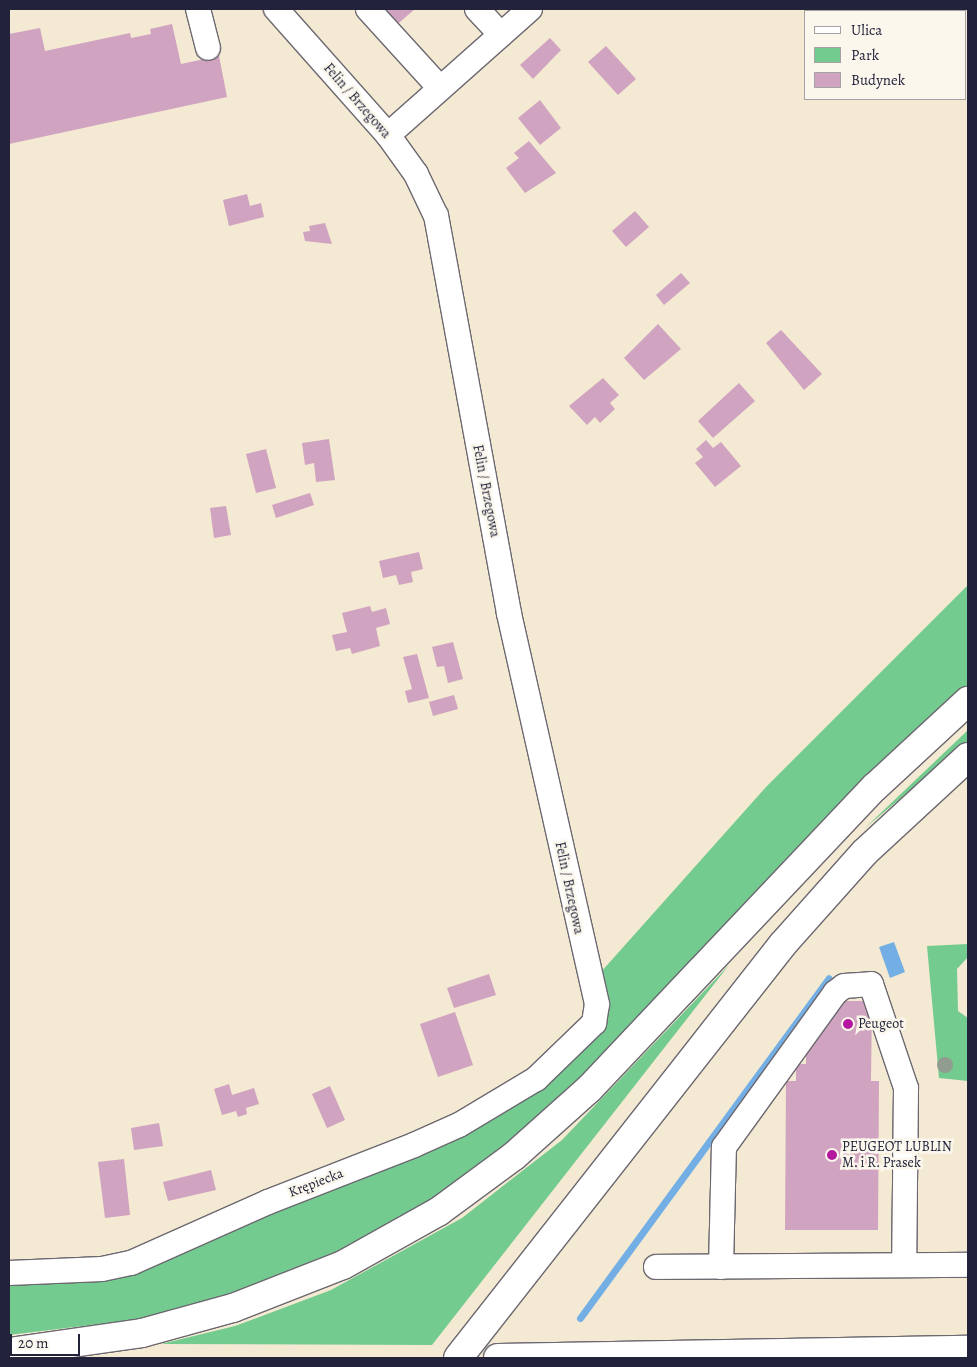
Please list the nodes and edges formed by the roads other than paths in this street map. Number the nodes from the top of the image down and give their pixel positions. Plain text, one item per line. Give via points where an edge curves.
1 (198, 9) edge
2 (276, 9) edge
3 (368, 9) edge
4 (477, 9) edge
5 (530, 9) edge
6 (500, 35) junction
7 (208, 48) dead end
8 (440, 88) junction
9 (388, 135) junction
10 (968, 700) edge
11 (968, 757) edge
12 (594, 1023) joint
13 (904, 1265) junction
14 (968, 1265) edge
15 (656, 1267) dead end
16 (721, 1267) junction
17 (9, 1273) edge
18 (968, 1350) edge
19 (9, 1352) edge
20 (667, 1357) edge
21 (458, 1358) edge
22 (498, 1358) edge

1 - 7 street
2 - 9 street, Felin / Brzegowa
3 - 8 street
4 - 6 street
5 - 6 street
6 - 8 street
8 - 9 street
9 - 12 street, Felin / Brzegowa via 424,187 436,216 509,613 597,1004
10 - 19 main road via 875,787 589,1089 514,1156 438,1212 343,1265 233,1308 142,1333
11 - 21 main road via 865,852 783,944
12 - 17 street, Krępiecka via 536,1078 459,1126 268,1202 131,1263 102,1269
13 - 14 street
13 - 16 street
13 - 16 street via 906,1088 871,984 844,986 835,993 724,1147
15 - 16 street
18 - 20 main road
20 - 22 main road

